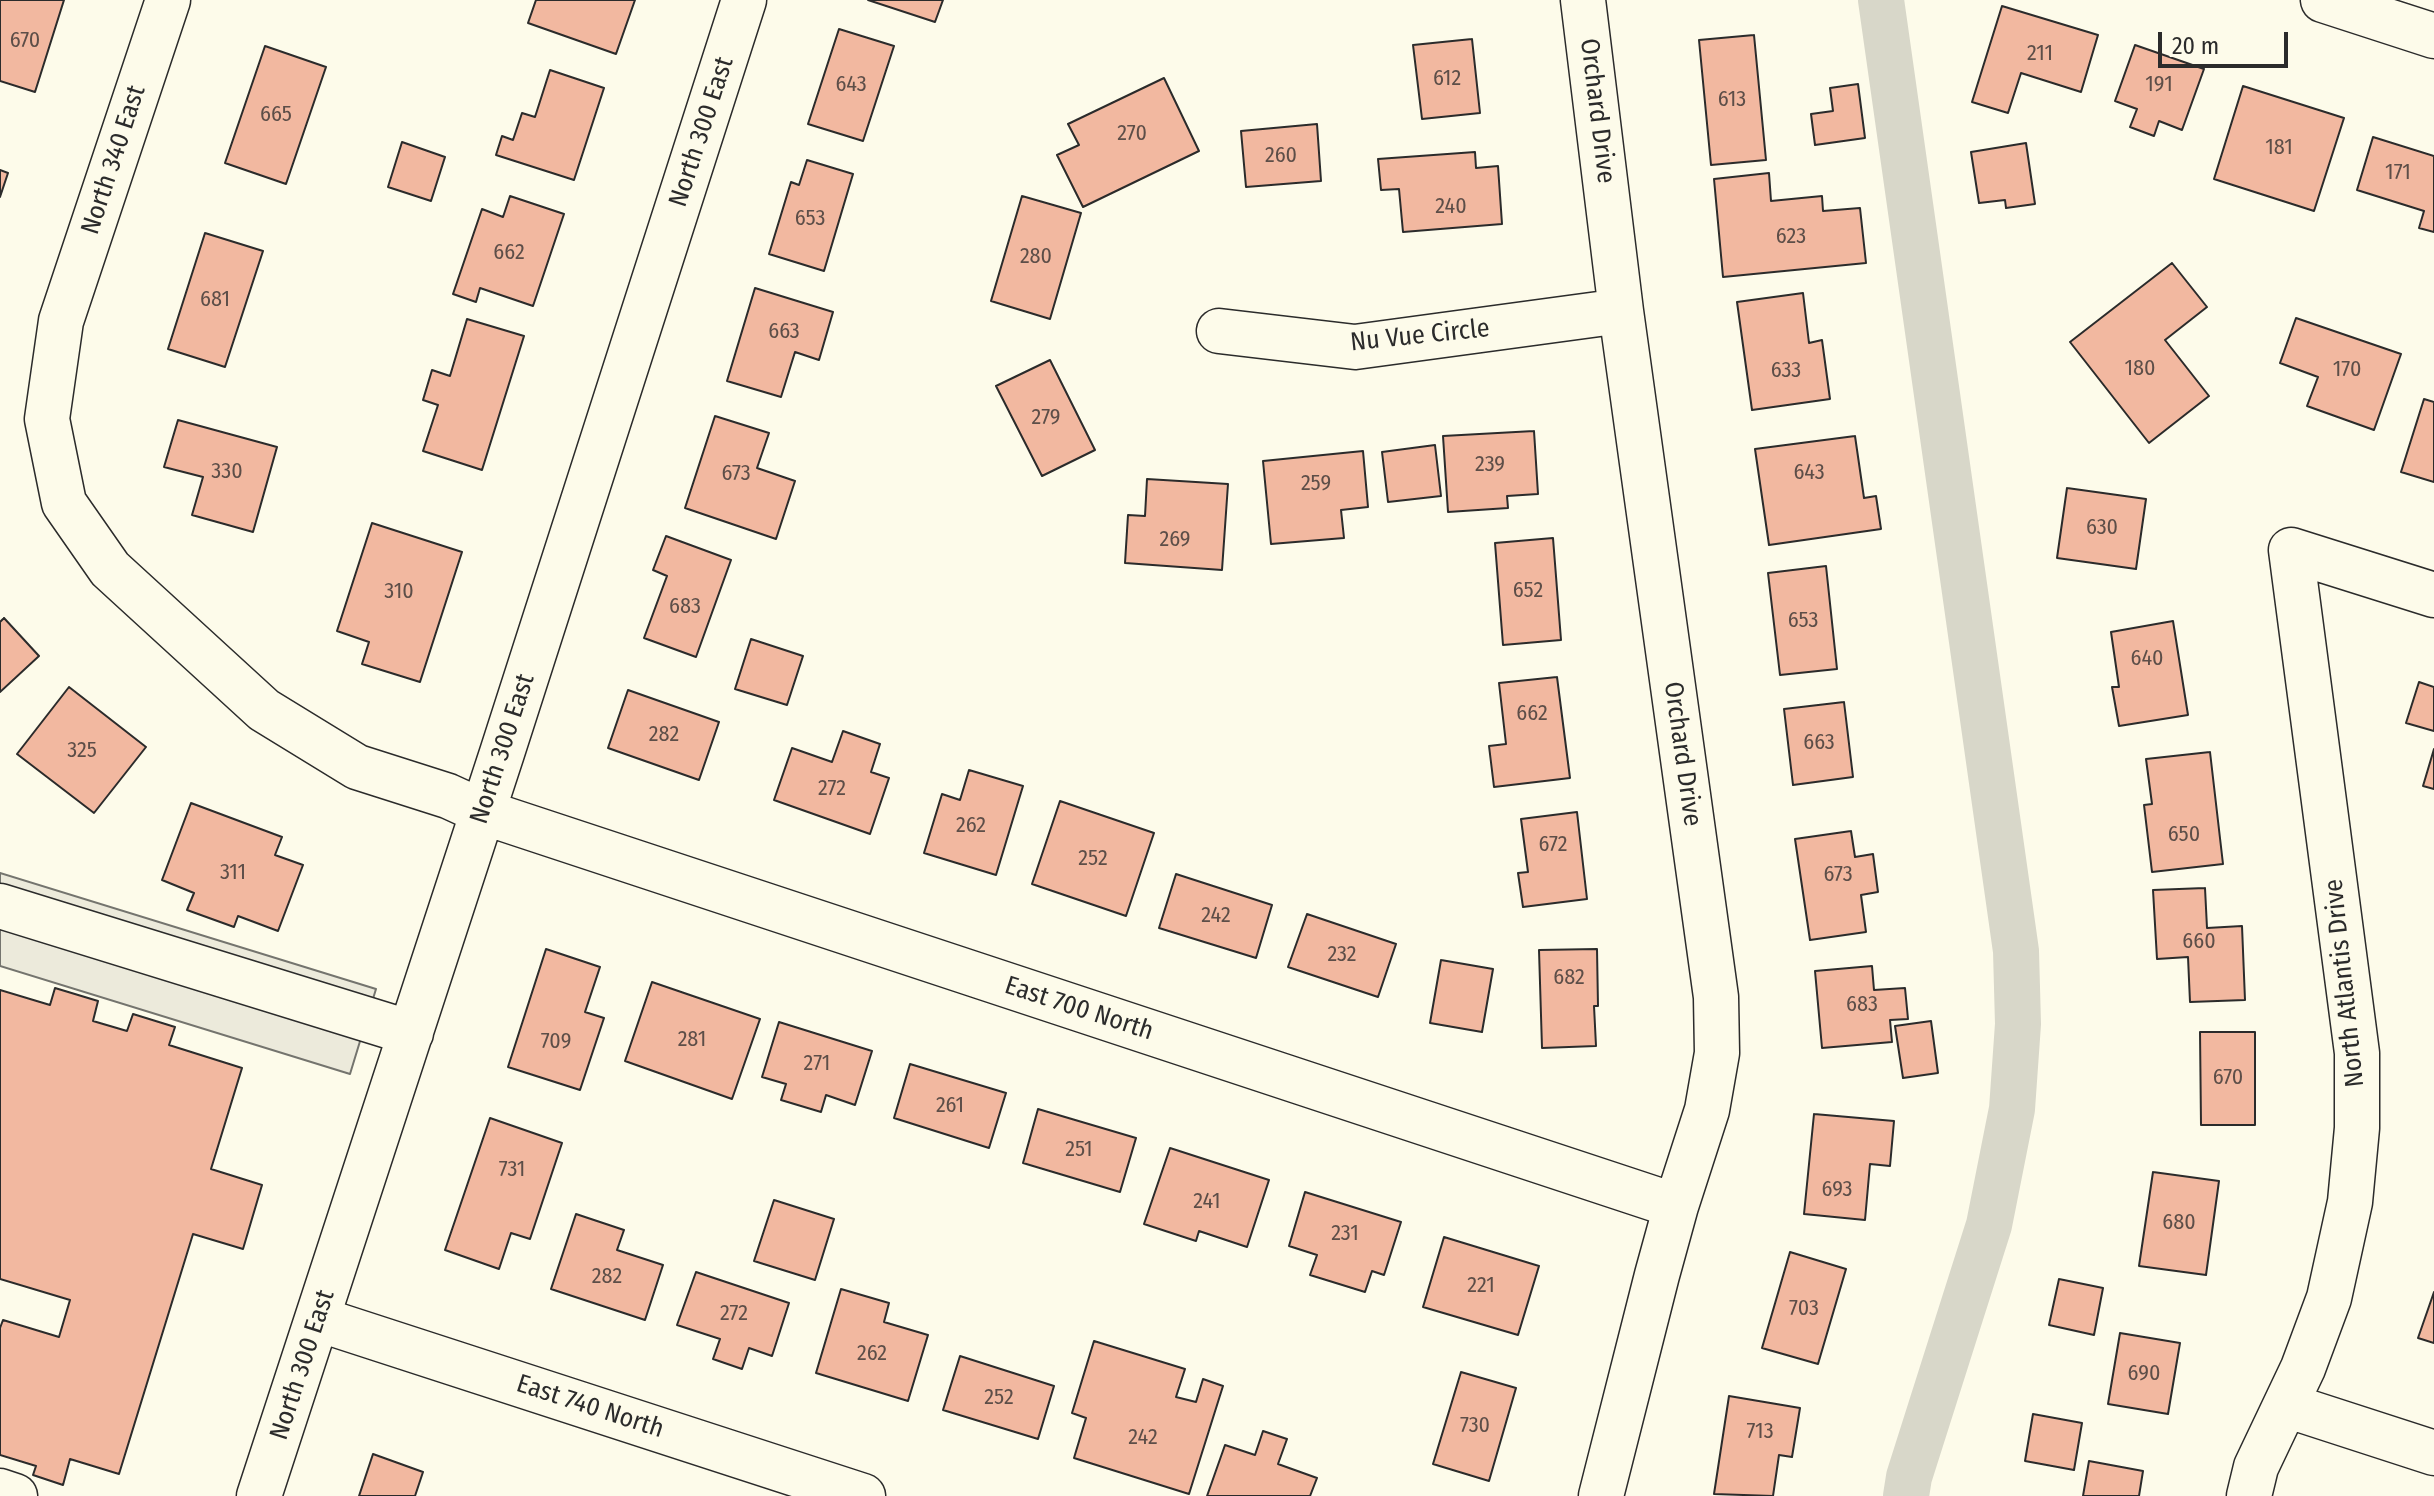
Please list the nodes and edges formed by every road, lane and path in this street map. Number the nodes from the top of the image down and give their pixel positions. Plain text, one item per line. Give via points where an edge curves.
1 (168, 0) edge
2 (744, 0) edge
3 (1583, 0) edge
4 (2323, 0) edge
5 (2434, 36) edge
6 (1621, 311) junction
7 (1219, 331) dead end
8 (2434, 595) edge
9 (483, 812) junction
10 (0, 906) edge
11 (411, 1033) junction
12 (1676, 1206) junction
13 (318, 1319) junction
14 (2286, 1405) junction
15 (2434, 1453) edge
16 (0, 1491) edge
17 (15, 1496) edge
18 (259, 1496) edge
19 (863, 1496) edge
20 (1601, 1496) edge
21 (2249, 1496) edge

1 - 9 street, North 340 East via 61,321 47,419 64,503 110,569 264,710 357,767
2 - 9 street, North 300 East
3 - 6 street, Orchard Drive
4 - 5 street
6 - 7 street, Nu Vue Circle via 1355,347
6 - 12 street, Orchard Drive via 1716,997 1717,1053 1707,1110
8 - 14 street, North Atlantis Drive via 2291,550 2357,1053 2357,1128 2350,1202 2329,1298
9 - 11 street, North 300 East
9 - 12 street, East 700 North
10 - 11 street
11 - 13 street, North 300 East
12 - 20 street, Orchard Drive
13 - 18 street, North 300 East
13 - 19 street, East 740 North
14 - 15 street
14 - 21 street, North Atlantis Drive via 2256,1467
16 - 17 street

